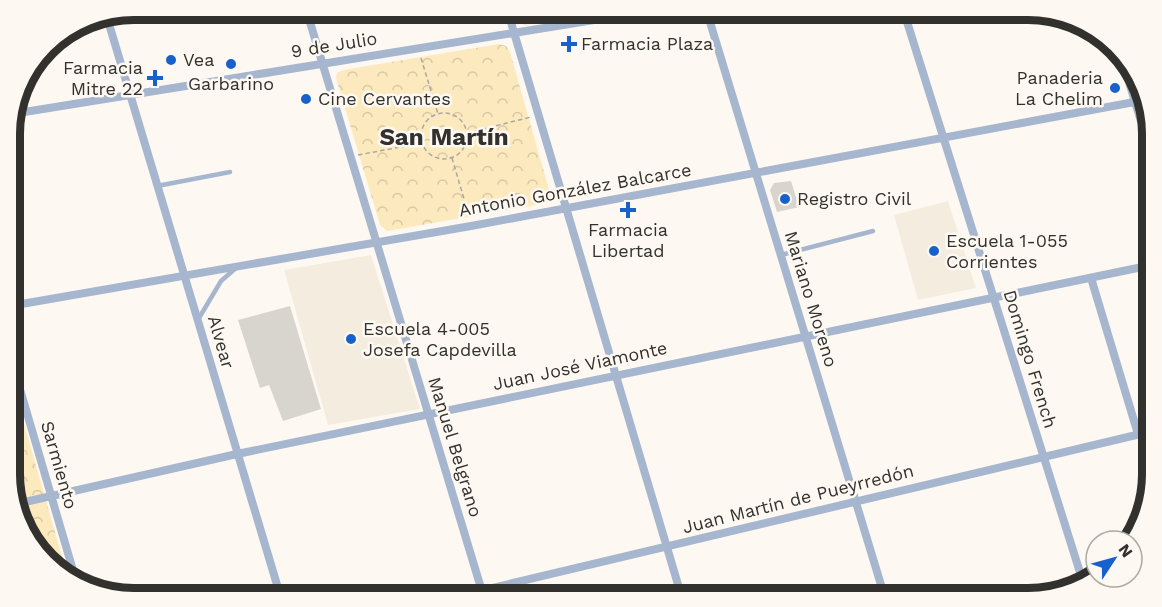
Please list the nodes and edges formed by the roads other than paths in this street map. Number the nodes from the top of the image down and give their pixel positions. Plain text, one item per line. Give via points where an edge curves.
1 (309, 20) edge
2 (510, 20) edge
3 (594, 20) edge
4 (709, 20) edge
5 (906, 20) edge
6 (108, 22) edge
7 (514, 33) junction
8 (322, 64) junction
9 (1127, 76) edge
10 (130, 94) junction
11 (1138, 101) edge
12 (1135, 102) junction
13 (22, 112) edge
14 (1142, 125) edge
15 (943, 138) junction
16 (230, 172) dead end
17 (756, 173) junction
18 (157, 186) junction
19 (565, 209) junction
20 (873, 231) dead end
21 (376, 242) junction
22 (781, 255) junction
23 (237, 267) junction
24 (1142, 267) edge
25 (184, 276) junction
26 (1091, 278) junction
27 (993, 298) junction
28 (20, 304) edge
29 (198, 321) junction
30 (806, 336) junction
31 (617, 376) junction
32 (20, 389) edge
33 (428, 415) junction
34 (1142, 433) edge
35 (1138, 434) junction
36 (237, 454) junction
37 (1043, 457) junction
38 (51, 495) junction
39 (855, 501) junction
40 (23, 502) edge
41 (668, 547) junction
42 (73, 570) edge
43 (1081, 575) edge
44 (679, 587) edge
45 (882, 587) edge
46 (278, 588) edge
47 (481, 588) edge
48 (508, 588) edge

1 - 8 street, Manuel Belgrano
2 - 7 street
3 - 7 street, 9 de Julio
4 - 17 street, Mariano Moreno
5 - 15 street, Domingo French
6 - 10 street, Alvear
7 - 8 street, 9 de Julio
7 - 19 street
8 - 10 street, 9 de Julio
8 - 21 street, Manuel Belgrano
9 - 12 street
10 - 13 street, 9 de Julio
10 - 18 street, Alvear
11 - 12 street, Antonio González Balcarce
12 - 14 street
12 - 15 street, Antonio González Balcarce
15 - 17 street, Antonio González Balcarce
15 - 27 street, Domingo French
16 - 18 lane
17 - 19 street, Antonio González Balcarce
17 - 22 street, Mariano Moreno
18 - 25 street, Alvear
19 - 21 street, Antonio González Balcarce
19 - 31 street
20 - 22 lane
21 - 23 street, Antonio González Balcarce
21 - 33 street, Manuel Belgrano
22 - 30 street, Mariano Moreno
23 - 25 street, Antonio González Balcarce
23 - 29 lane via 221,281
24 - 26 street, Juan José Viamonte
25 - 28 street, Antonio González Balcarce
25 - 29 street, Alvear
26 - 27 street, Juan José Viamonte
26 - 35 street
27 - 30 street, Juan José Viamonte
27 - 37 street, Domingo French
29 - 36 street, Alvear
30 - 31 street, Juan José Viamonte
30 - 39 street, Mariano Moreno
31 - 33 street, Juan José Viamonte
31 - 41 street
32 - 38 street, Sarmiento
33 - 36 street, Juan José Viamonte
33 - 47 street, Manuel Belgrano
34 - 35 street, Juan Martín de Pueyrredón
35 - 37 street, Juan Martín de Pueyrredón
36 - 38 street, Juan José Viamonte
36 - 46 street, Alvear
37 - 39 street, Juan Martín de Pueyrredón
37 - 43 street, Domingo French
38 - 40 street, Juan José Viamonte
38 - 42 street, Sarmiento
39 - 41 street, Juan Martín de Pueyrredón
39 - 45 street, Mariano Moreno
41 - 44 street
41 - 48 street, Juan Martín de Pueyrredón

